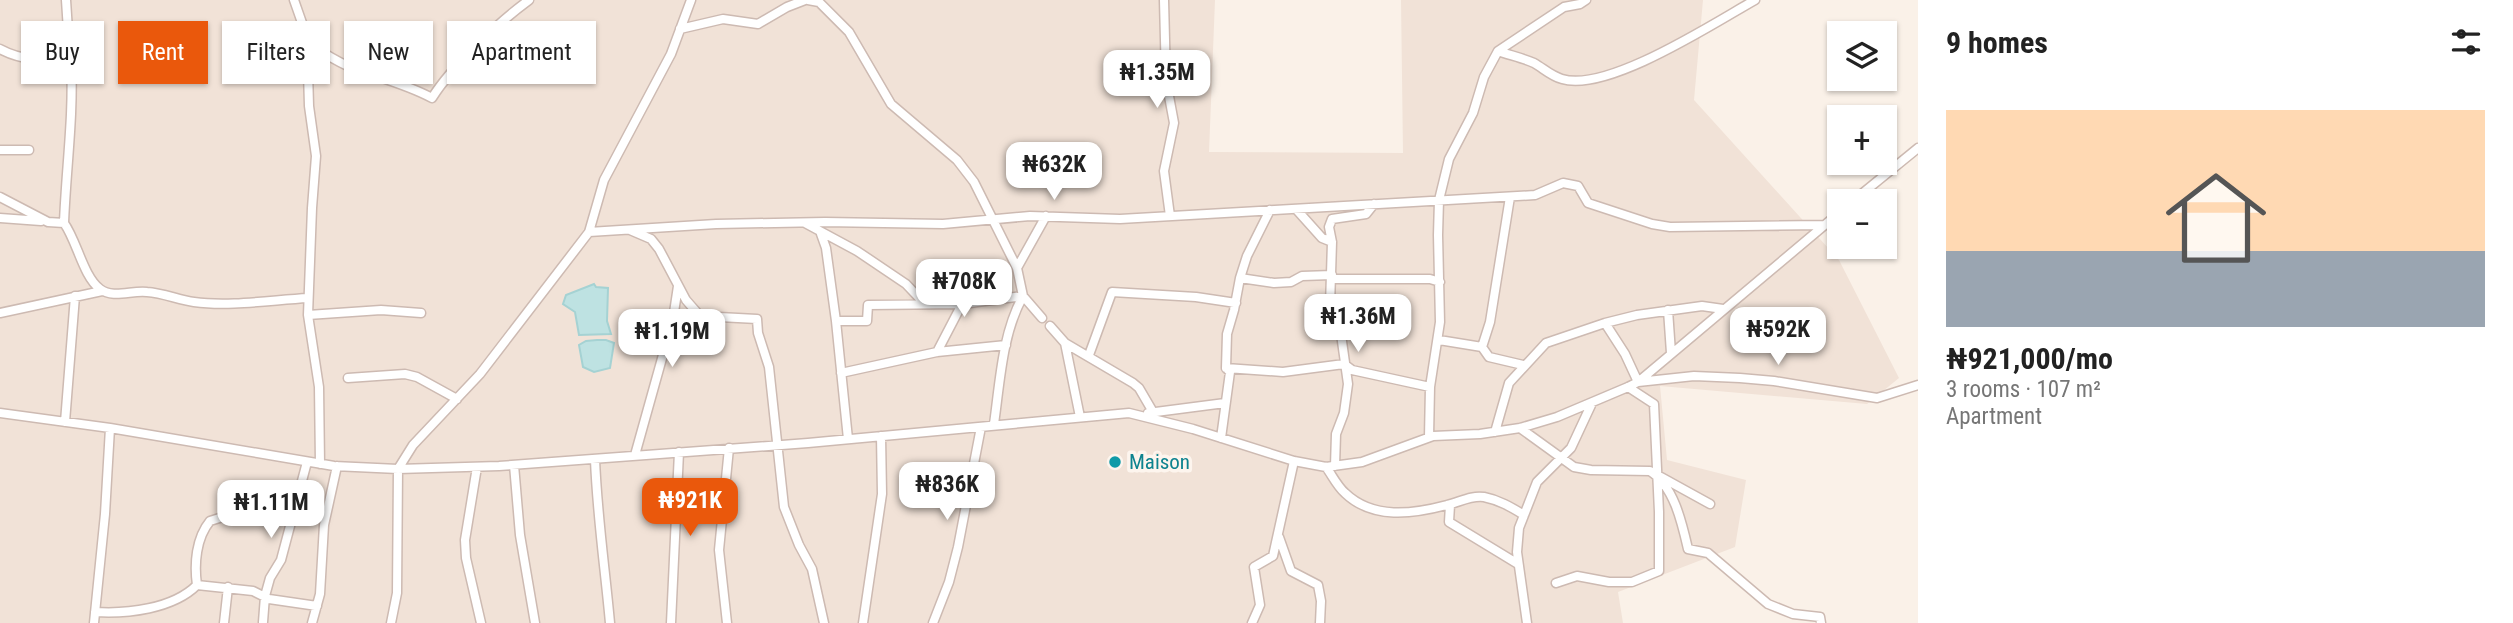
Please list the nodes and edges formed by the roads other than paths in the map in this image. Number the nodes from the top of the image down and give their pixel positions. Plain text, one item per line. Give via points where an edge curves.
1 (66, 0) edge
2 (294, 0) edge
3 (529, 0) edge
4 (691, 0) edge
5 (807, 0) edge
6 (1164, 0) edge
7 (1586, 0) edge
8 (1755, 0) edge
9 (819, 1) edge
10 (67, 21) edge
11 (300, 21) edge
12 (680, 29) junction
13 (0, 49) edge
14 (1498, 51) junction
15 (330, 55) edge
16 (21, 57) edge
17 (72, 84) edge
18 (308, 84) edge
19 (1918, 148) edge
20 (0, 150) edge
21 (29, 150) dead end
22 (1868, 189) edge
23 (0, 197) edge
24 (1510, 197) junction
25 (1439, 200) junction
26 (1374, 204) junction
27 (1296, 209) junction
28 (1270, 210) junction
29 (1046, 216) junction
30 (1170, 216) junction
31 (0, 218) edge
32 (993, 219) junction
33 (48, 222) junction
34 (64, 223) junction
35 (805, 223) junction
36 (1827, 223) edge
37 (1824, 225) junction
38 (624, 228) junction
39 (589, 232) junction
40 (821, 234) junction
41 (1332, 242) junction
42 (1017, 268) junction
43 (1332, 277) junction
44 (1240, 278) junction
45 (677, 280) junction
46 (1440, 282) junction
47 (102, 291) junction
48 (75, 296) junction
49 (1023, 296) junction
50 (308, 298) junction
51 (1236, 303) junction
52 (925, 304) junction
53 (962, 304) junction
54 (1723, 309) junction
55 (1668, 310) junction
56 (0, 313) edge
57 (421, 313) dead end
58 (308, 316) junction
59 (1042, 318) dead end
60 (836, 321) junction
61 (1605, 323) junction
62 (1051, 326) dead end
63 (1438, 340) junction
64 (1065, 343) junction
65 (1006, 345) junction
66 (1482, 347) junction
67 (937, 352) junction
68 (1671, 353) junction
69 (1089, 355) junction
70 (1345, 363) junction
71 (1523, 365) junction
72 (1226, 368) junction
73 (841, 373) junction
74 (348, 378) dead end
75 (1638, 382) junction
76 (1918, 385) edge
77 (1430, 387) junction
78 (1628, 387) junction
79 (457, 399) junction
80 (1592, 403) junction
81 (1225, 404) junction
82 (1153, 412) junction
83 (0, 413) edge
84 (1136, 414) junction
85 (1080, 417) junction
86 (65, 422) junction
87 (994, 424) junction
88 (981, 427) junction
89 (110, 428) junction
90 (1520, 428) junction
91 (1495, 432) junction
92 (881, 436) junction
93 (1429, 437) junction
94 (1221, 438) junction
95 (848, 439) junction
96 (778, 445) junction
97 (729, 448) junction
98 (679, 452) junction
99 (635, 455) junction
100 (595, 459) junction
101 (1561, 460) junction
102 (1294, 461) junction
103 (306, 462) junction
104 (320, 464) junction
105 (514, 465) junction
106 (337, 466) junction
107 (1335, 466) junction
108 (477, 467) junction
109 (1325, 467) junction
110 (398, 469) junction
111 (1658, 476) junction
112 (298, 494) junction
113 (1710, 504) dead end
114 (1450, 505) junction
115 (1524, 515) junction
116 (1278, 534) junction
117 (1518, 564) junction
118 (1556, 583) dead end
119 (197, 585) junction
120 (228, 587) junction
121 (265, 596) junction
122 (317, 606) junction
123 (95, 612) junction
124 (263, 622) edge
125 (94, 623) edge
126 (224, 623) edge
127 (312, 623) edge
128 (391, 623) edge
129 (481, 623) edge
130 (535, 623) edge
131 (610, 623) edge
132 (671, 623) edge
133 (727, 623) edge
134 (824, 623) edge
135 (863, 623) edge
136 (933, 623) edge
137 (1252, 623) edge
138 (1320, 623) edge
139 (1527, 623) edge
140 (1821, 623) edge

1 - 10 street
2 - 11 street
3 - 15 street via 476,47 432,97
4 - 12 street
5 - 9 street
5 - 12 street via 758,24 723,19
6 - 30 street via 1174,123 1164,171
7 - 14 street via 1564,7
8 - 14 street via 1664,51 1597,78 1562,79 1532,62
9 - 32 street via 849,32 891,104 957,160
12 - 39 street via 654,89 604,180
13 - 16 street
14 - 25 street via 1453,149
17 - 34 street
18 - 50 street via 317,156
19 - 22 street
20 - 21 street
23 - 33 street
24 - 25 street
24 - 37 street via 1535,195 1563,183 1578,186 1588,203 1670,227
24 - 66 street
25 - 26 street
25 - 46 street
26 - 27 street
26 - 41 street via 1366,214 1332,219
27 - 28 street
27 - 41 street via 1322,238
28 - 30 street
28 - 44 street
29 - 30 street
29 - 32 street
29 - 42 street
31 - 33 street
32 - 35 street via 943,224
32 - 42 street
33 - 34 street
34 - 47 street via 91,281
35 - 38 street
35 - 40 street
36 - 37 street
37 - 54 street
38 - 39 street
38 - 45 street via 651,239
39 - 79 street
40 - 52 street via 857,251 906,284
40 - 60 street
41 - 43 street
42 - 49 street
43 - 44 street via 1302,276 1274,283
43 - 46 street
43 - 70 street via 1330,306 1339,320
44 - 51 street
45 - 96 street via 700,316 757,319 769,367
45 - 99 street via 673,319
46 - 63 street
47 - 48 street
47 - 50 street via 146,291 205,302
48 - 56 street
48 - 86 street
49 - 53 street
49 - 59 street
49 - 65 street
50 - 58 street
51 - 69 street via 1112,292
51 - 72 street via 1227,334
52 - 53 street
52 - 60 street via 868,305 867,321
53 - 67 street
54 - 55 street
54 - 68 street
55 - 61 street
55 - 68 street
57 - 58 street via 381,310
58 - 104 street via 320,393
60 - 73 street
61 - 71 street via 1546,343
61 - 75 street
62 - 64 street
63 - 66 street
63 - 77 street
64 - 69 street
64 - 85 street
65 - 67 street
65 - 87 street
66 - 71 street via 1489,357
67 - 73 street
68 - 75 street
69 - 82 street via 1139,388
70 - 72 street via 1283,372
70 - 77 street via 1352,370
70 - 107 street via 1347,400 1336,434
71 - 91 street via 1509,383
72 - 81 street via 1230,372
73 - 95 street
74 - 79 street via 405,374
75 - 76 street via 1694,376 1740,378 1877,398
75 - 78 street
77 - 93 street
78 - 80 street
78 - 111 street via 1654,404
79 - 110 street
80 - 90 street
80 - 101 street
81 - 82 street
81 - 94 street
82 - 84 street
83 - 86 street
84 - 85 street
84 - 94 street
85 - 87 street
86 - 89 street
87 - 88 street
88 - 92 street
88 - 136 street via 958,547
89 - 103 street
89 - 123 street
90 - 91 street
90 - 101 street
91 - 93 street
92 - 95 street
92 - 135 street via 882,494
93 - 107 street via 1362,462
94 - 102 street
95 - 96 street
96 - 97 street
96 - 134 street via 784,507 812,569
97 - 98 street
97 - 133 street via 719,550
98 - 99 street
98 - 132 street
99 - 100 street
100 - 105 street
100 - 131 street
101 - 111 street via 1591,470 1650,471
101 - 115 street via 1537,482
102 - 109 street
102 - 116 street
103 - 104 street
103 - 112 street
104 - 106 street
105 - 108 street
105 - 130 street
106 - 110 street
106 - 122 street via 324,525
107 - 109 street
108 - 110 street
108 - 129 street via 465,540
109 - 114 street via 1344,493 1367,509 1422,512
110 - 128 street via 397,593
111 - 113 street
111 - 118 street via 1659,571 1632,582 1577,576
111 - 140 street via 1683,527 1688,549 1708,553 1768,604 1793,614 1820,617
112 - 119 street via 210,521 197,552
112 - 121 street via 281,560
114 - 115 street via 1483,497
114 - 117 street via 1449,522
115 - 117 street
116 - 137 street via 1273,556 1254,567 1260,605
116 - 138 street via 1291,571 1318,586
117 - 139 street
119 - 120 street
119 - 123 street via 183,597 146,608
120 - 121 street
120 - 126 street
121 - 122 street
121 - 124 street
122 - 127 street
123 - 125 street

